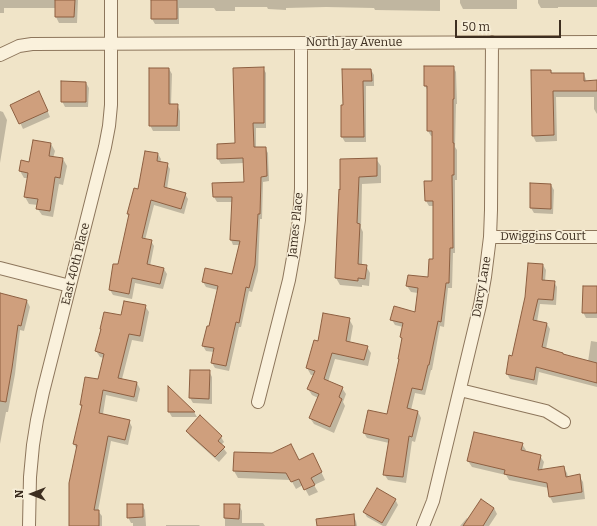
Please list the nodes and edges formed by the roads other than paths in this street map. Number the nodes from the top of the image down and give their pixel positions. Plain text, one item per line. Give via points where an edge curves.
1 (111, 0) edge
2 (492, 42) junction
3 (597, 42) edge
4 (301, 43) junction
5 (111, 44) junction
6 (0, 55) edge
7 (490, 236) junction
8 (597, 236) edge
9 (0, 268) edge
10 (70, 286) junction
11 (460, 390) junction
12 (258, 402) dead end
13 (564, 422) dead end
14 (29, 526) edge
15 (423, 526) edge

1 - 5 street, East 40th Place
2 - 3 street, North Jay Avenue
2 - 4 street, North Jay Avenue
2 - 7 street, Darcy Lane
4 - 5 street, North Jay Avenue
4 - 12 street, James Place via 301,190 298,220 289,280
5 - 6 street, North Jay Avenue via 32,44 19,46
5 - 10 street, East 40th Place via 109,126
7 - 8 street, Dwiggins Court
7 - 11 street, Darcy Lane via 480,305
9 - 10 street
10 - 14 street, East 40th Place via 37,420 30,477
11 - 13 street via 546,411
11 - 15 street, Darcy Lane via 433,500

